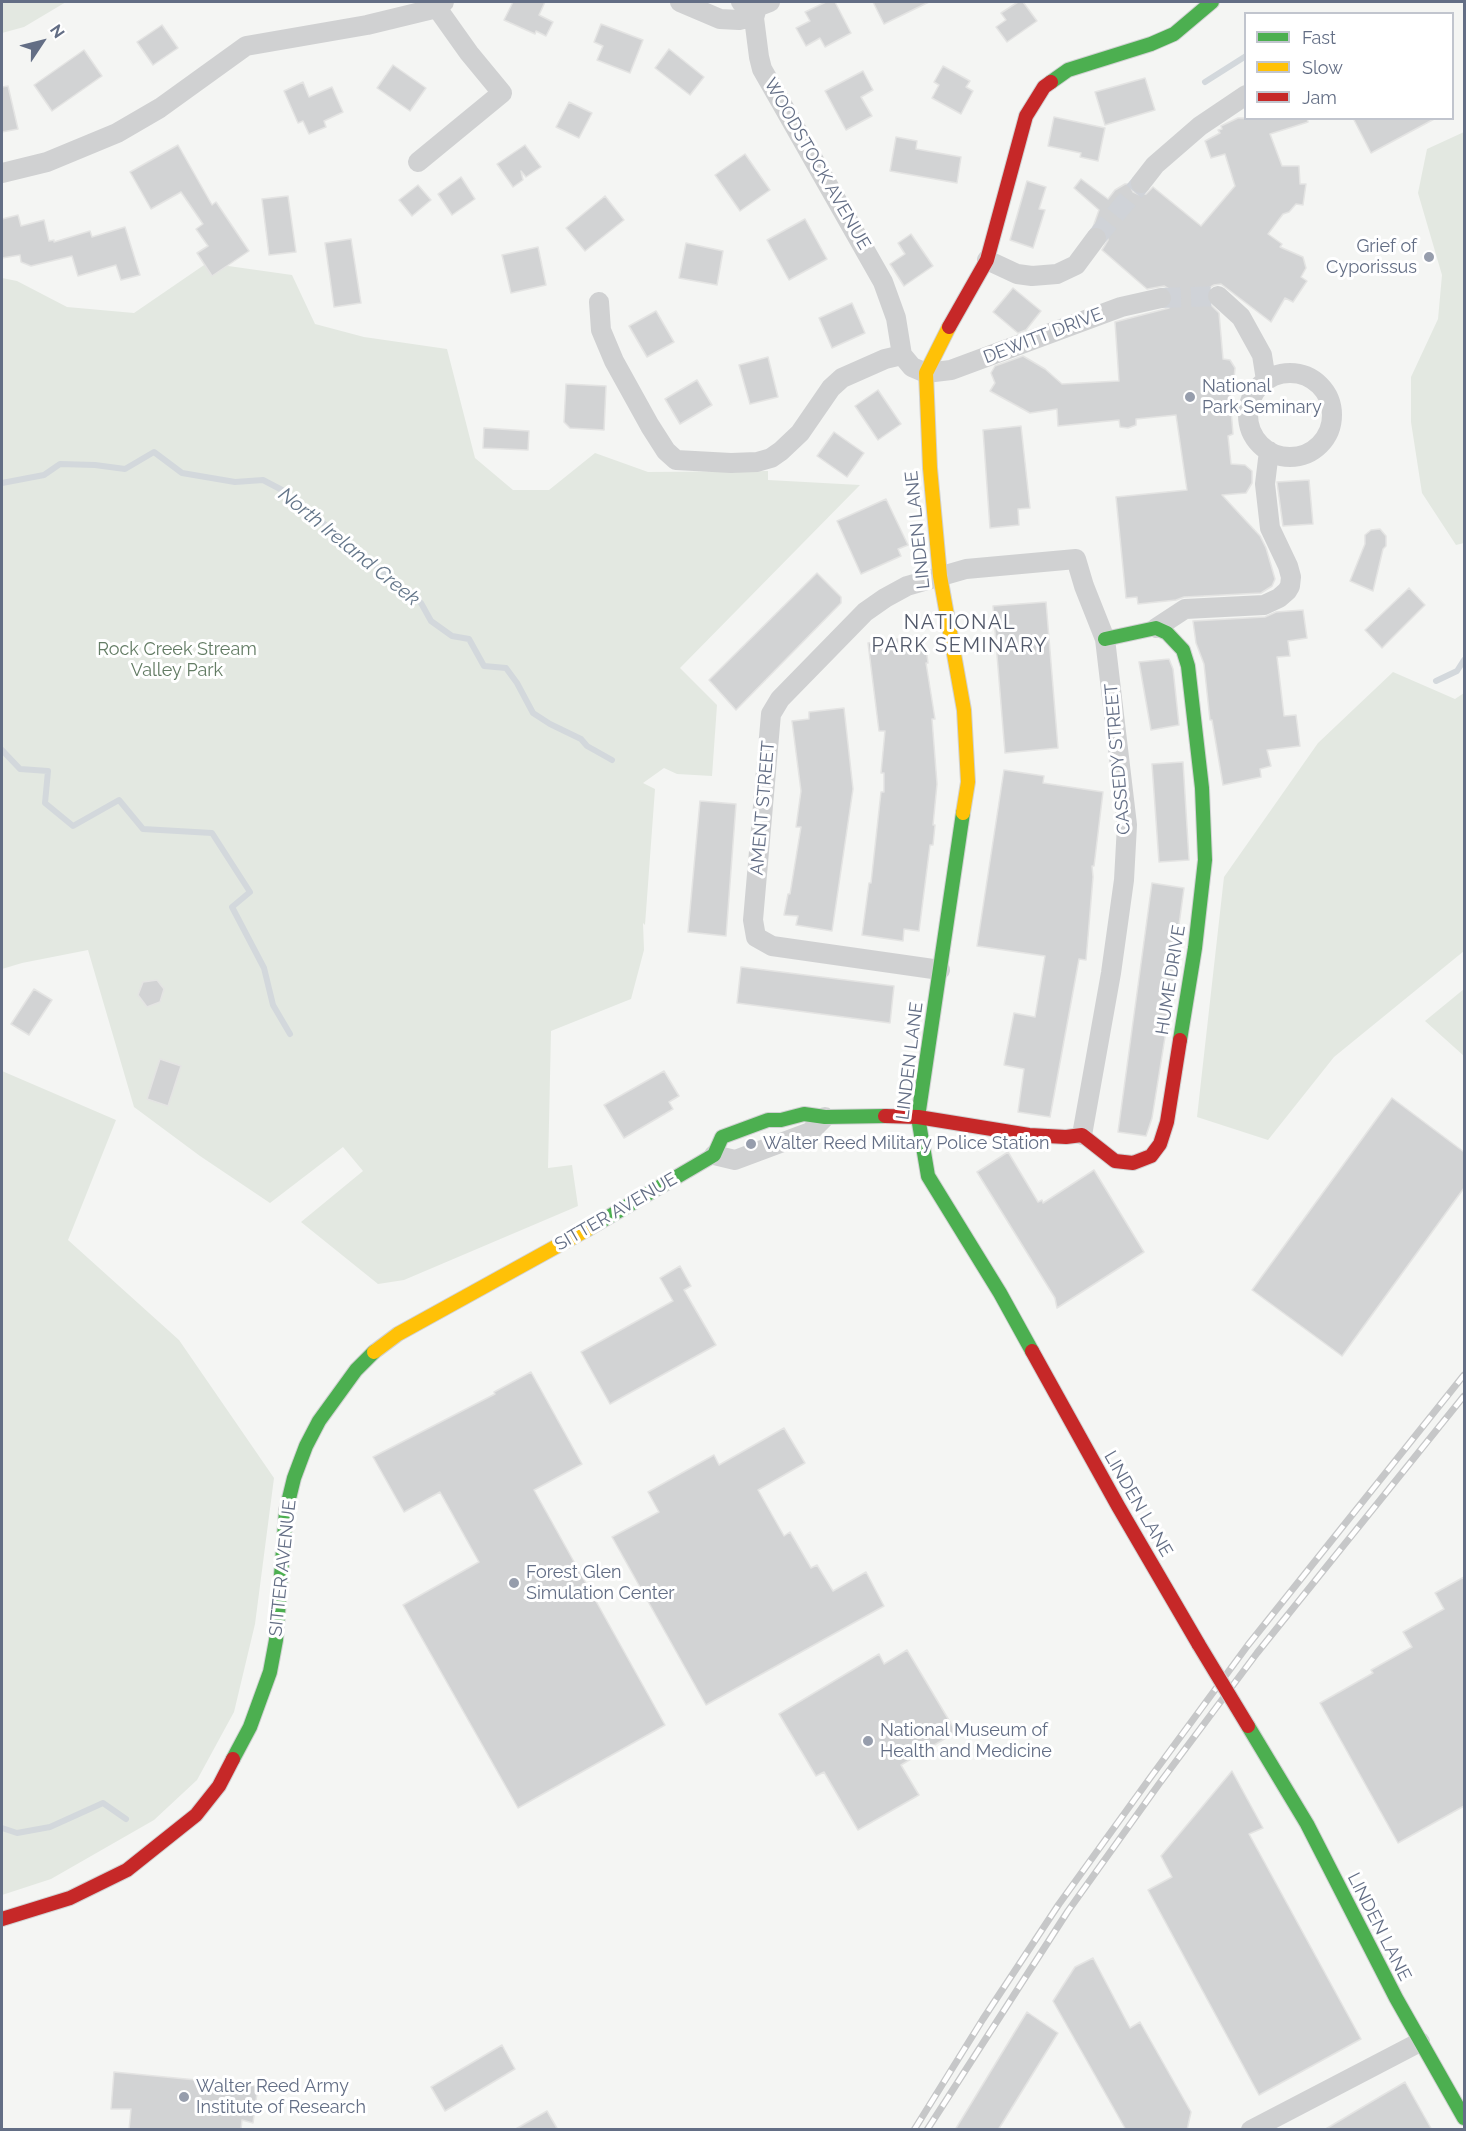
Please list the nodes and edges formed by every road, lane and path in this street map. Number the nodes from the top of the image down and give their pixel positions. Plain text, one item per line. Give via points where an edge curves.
1 (680, 2) edge
2 (1212, 2) edge
3 (440, 5) edge
4 (755, 7) edge
5 (1244, 96) edge
6 (418, 162) dead end
7 (2, 173) edge
8 (1141, 183) tunnel mouth
9 (1096, 238) tunnel mouth
10 (987, 260) junction
11 (1218, 296) tunnel mouth
12 (1161, 298) tunnel mouth
13 (599, 302) dead end
14 (902, 355) junction
15 (927, 373) junction
16 (1266, 380) junction
17 (1269, 451) junction
18 (940, 576) junction
19 (1156, 628) junction
20 (1105, 639) junction
21 (940, 970) junction
22 (825, 1117) junction
23 (918, 1117) junction
24 (1082, 1135) junction
25 (714, 1155) junction
26 (2, 1919) edge
27 (1420, 2042) junction
28 (1464, 2118) edge
29 (1251, 2130) edge

1 - 4 street, WOODSTOCK AVENUE via 720,19 739,20
2 - 10 street, LINDEN LANE via 1166,38 1068,70 1044,87 1026,116
3 - 6 street via 469,53 502,93
3 - 7 street via 368,25 246,46 160,108 117,133 47,162
4 - 14 street, WOODSTOCK AVENUE via 762,69 883,282 896,318
5 - 8 street via 1200,126 1155,165
9 - 10 street via 1076,265 1057,274 1017,273
10 - 15 street, LINDEN LANE
11 - 16 street via 1241,317 1263,355
12 - 15 street, DEWITT DRIVE via 1121,307 964,366
13 - 14 street via 601,330 614,361 666,451 676,460 731,463 771,458 800,433 842,378
14 - 15 street via 912,367
15 - 18 street, LINDEN LANE via 930,468
16 - 17 street via 1254,394 1248,412 1256,438
16 - 17 street via 1294,373 1312,379 1327,394 1332,414 1328,435 1314,450 1295,457
17 - 19 street via 1265,484 1270,528 1291,577 1287,591 1264,605 1185,609
18 - 20 street, CASSEDY STREET via 966,569 1076,559
18 - 21 street, LINDEN LANE via 964,710 968,782
18 - 21 street, AMENT STREET via 908,586 865,612 774,706 753,920 756,937 772,946
19 - 20 street
19 - 24 street, HUME DRIVE via 1175,639 1188,666 1202,788 1205,860 1195,948 1167,1122 1160,1143 1151,1156 1133,1163 1114,1161
20 - 24 street, CASSEDY STREET via 1127,825 1113,962
21 - 23 street, LINDEN LANE
22 - 23 street, SITTER AVENUE
22 - 25 street via 810,1132 735,1160
22 - 25 street, SITTER AVENUE via 804,1114 768,1120 722,1137
23 - 24 street via 1029,1134
23 - 27 street, LINDEN LANE, bridge via 928,1176 1000,1293 1118,1506 1306,1824
25 - 26 street, SITTER AVENUE via 398,1334 356,1370 319,1421 294,1478 286,1511 270,1672 250,1727 219,1786 196,1815 127,1870 70,1898
27 - 28 street, LINDEN LANE
27 - 29 street

